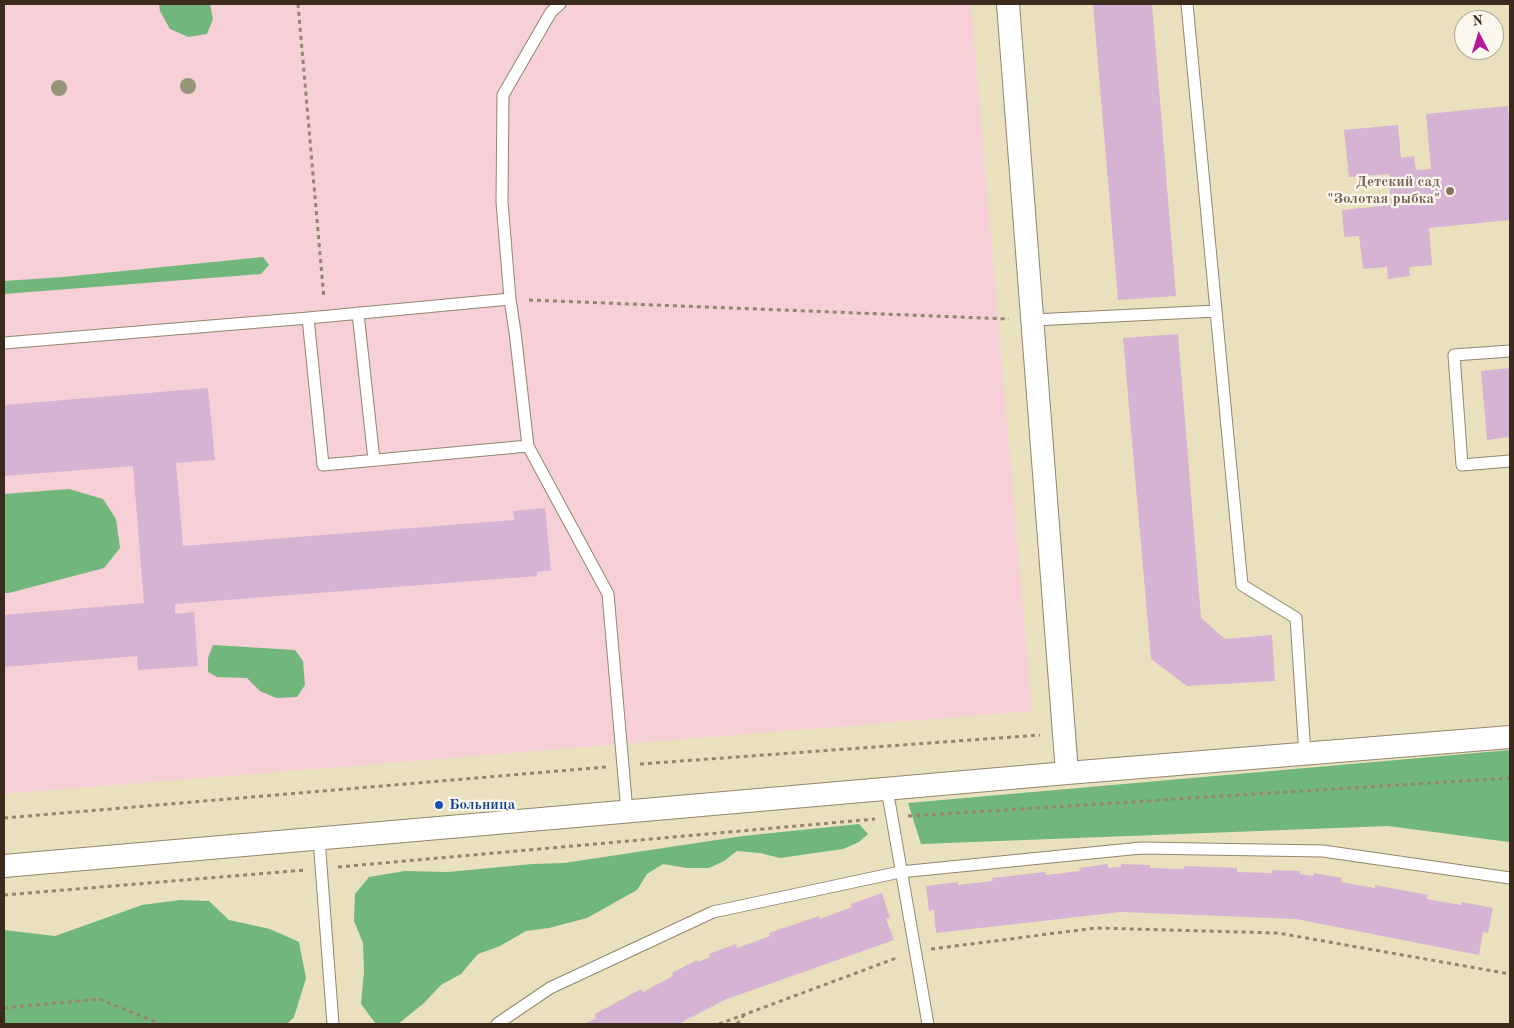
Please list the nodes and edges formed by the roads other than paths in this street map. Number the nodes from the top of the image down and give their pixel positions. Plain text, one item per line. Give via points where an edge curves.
1 (560, 4) edge
2 (1008, 4) edge
3 (1187, 4) edge
4 (510, 299) junction
5 (1216, 312) junction
6 (358, 313) junction
7 (308, 318) junction
8 (1032, 320) junction
9 (4, 342) edge
10 (1510, 351) edge
11 (528, 446) junction
12 (374, 460) junction
13 (1510, 461) edge
14 (1510, 737) edge
15 (1305, 755) junction
16 (1067, 773) junction
17 (887, 789) junction
18 (627, 812) junction
19 (319, 839) junction
20 (4, 866) edge
21 (900, 872) junction
22 (1510, 878) edge
23 (333, 1019) edge
24 (324, 1024) edge
25 (497, 1024) edge
26 (928, 1024) edge

1 - 4 lane via 551,12 503,95 502,202
2 - 8 street
3 - 5 lane
4 - 6 lane
4 - 11 lane
5 - 8 lane
5 - 15 lane via 1242,585 1296,618
6 - 7 lane
6 - 12 lane
7 - 9 lane
7 - 12 lane via 324,465
8 - 16 street
10 - 13 lane via 1454,355 1462,465
11 - 12 lane
11 - 18 lane via 608,594
14 - 15 street
15 - 16 street
16 - 17 street
17 - 18 street
17 - 21 lane
18 - 19 street
19 - 20 street
19 - 23 lane
21 - 22 lane via 1141,848 1323,850
21 - 25 lane via 713,912 550,988
21 - 26 lane
23 - 24 lane

